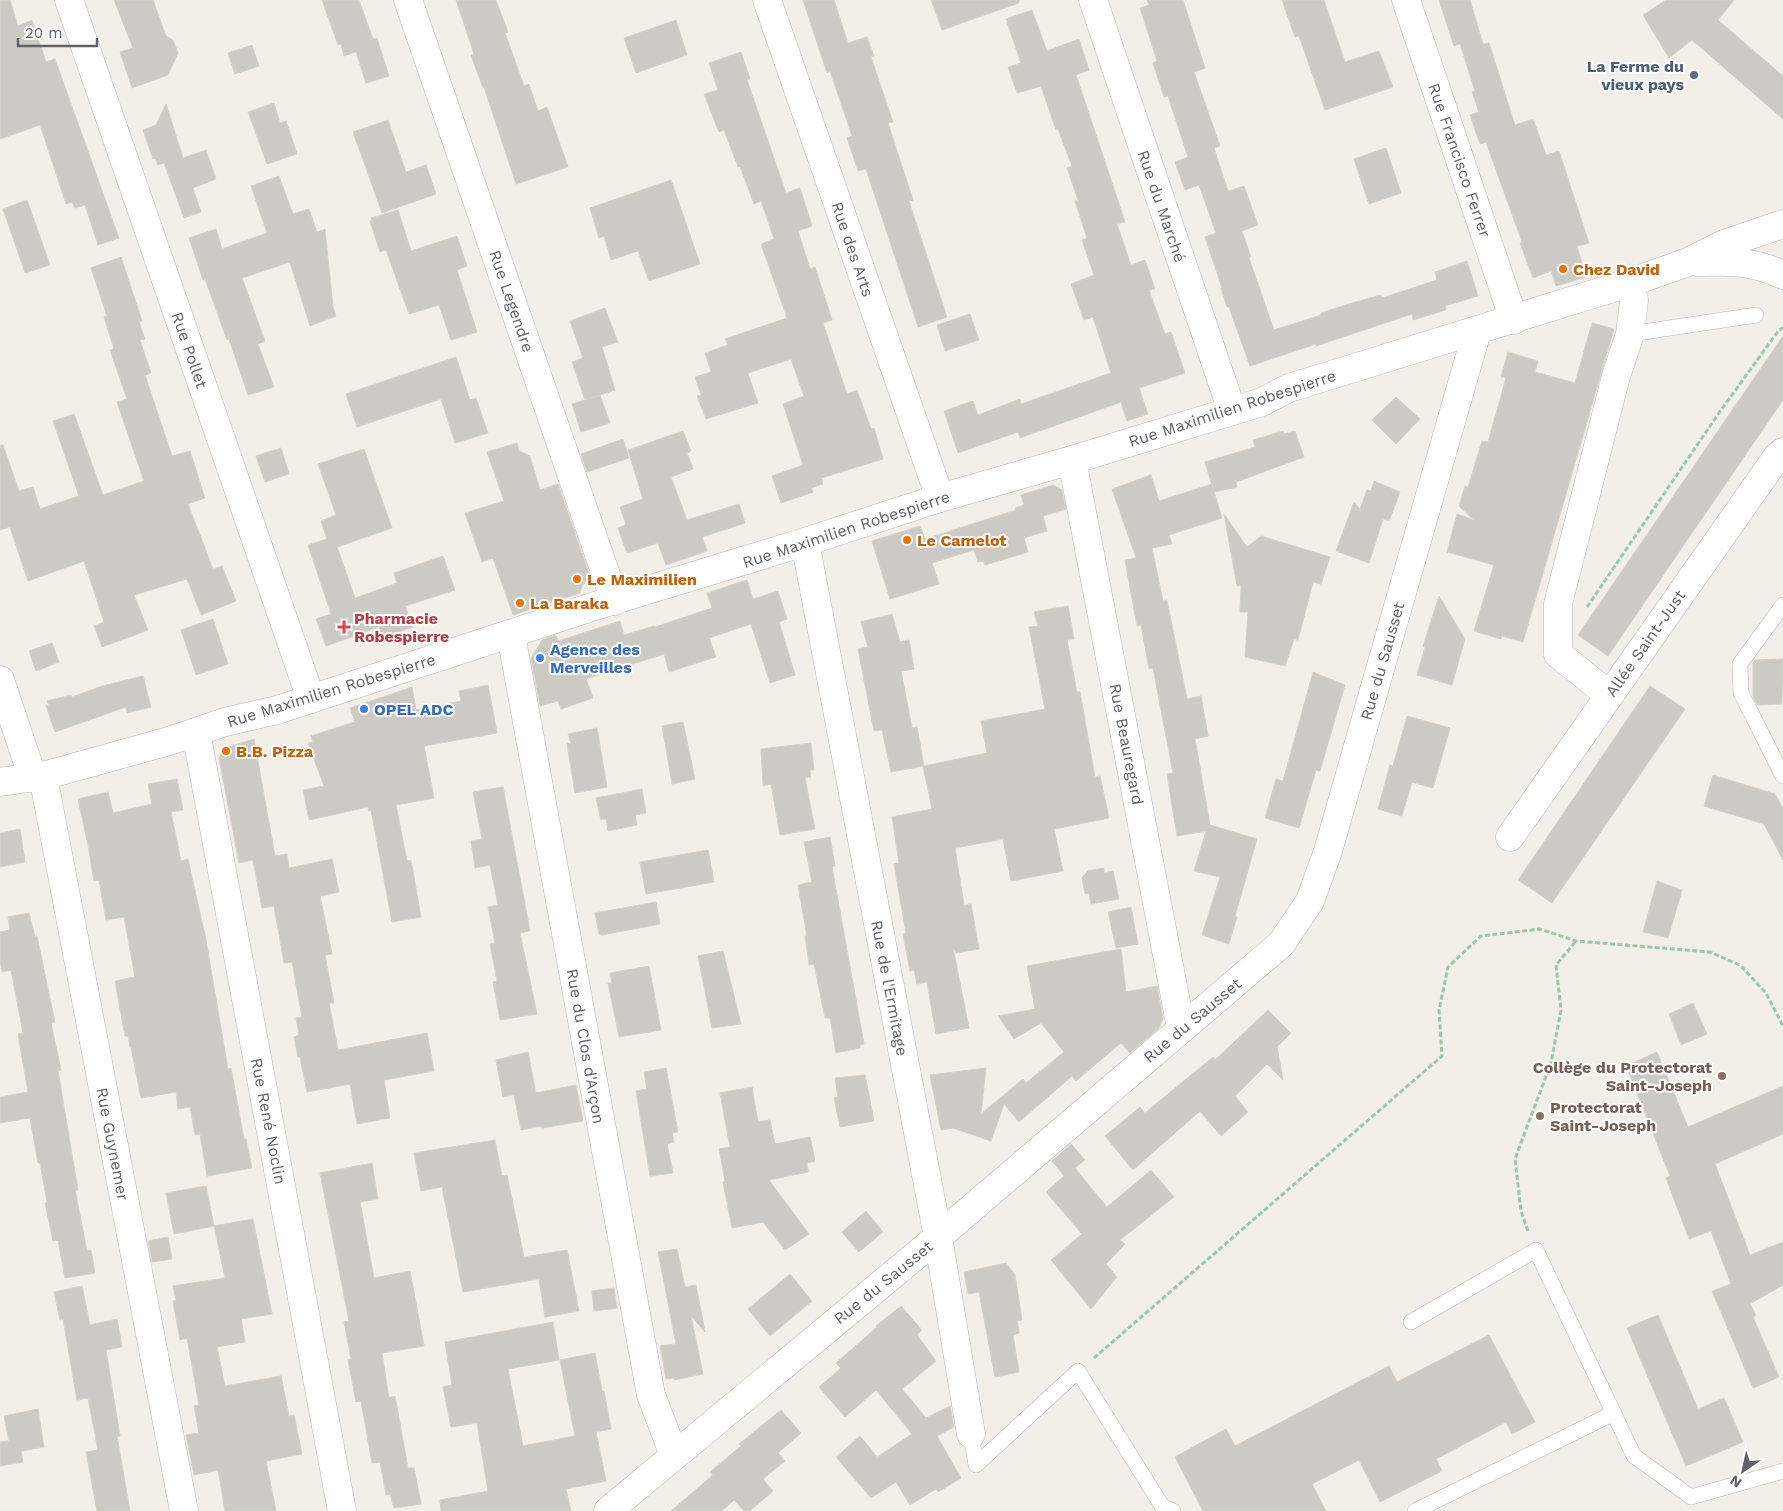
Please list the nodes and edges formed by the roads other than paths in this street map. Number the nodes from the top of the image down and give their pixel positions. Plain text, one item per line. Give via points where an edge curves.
1 (69, 0) edge
2 (408, 0) edge
3 (767, 0) edge
4 (1092, 0) edge
5 (1406, 0) edge
6 (1783, 224) edge
7 (1688, 262) junction
8 (1783, 275) edge
9 (1629, 283) junction
10 (1756, 315) dead end
11 (1514, 320) junction
12 (1477, 331) junction
13 (1630, 334) junction
14 (1232, 411) junction
15 (1783, 452) edge
16 (1072, 460) junction
17 (940, 498) junction
18 (805, 542) junction
19 (615, 601) junction
20 (1783, 605) edge
21 (511, 635) junction
22 (0, 680) edge
23 (1609, 695) junction
24 (311, 699) junction
25 (196, 732) junction
26 (9, 734) edge
27 (1778, 755) edge
28 (1783, 776) edge
29 (38, 777) junction
30 (0, 782) edge
31 (1510, 837) dead end
32 (1181, 1028) junction
33 (938, 1237) junction
34 (1411, 1322) dead end
35 (1614, 1413) junction
36 (971, 1434) joint
37 (674, 1455) junction
38 (1783, 1472) edge
39 (184, 1511) edge
40 (342, 1511) edge
41 (608, 1511) edge
42 (1173, 1511) edge
43 (1415, 1511) edge

1 - 24 street, Rue Pollet
2 - 19 street, Rue Legendre
3 - 17 street, Rue des Arts
4 - 14 street, Rue du Marché
5 - 11 street, Rue Francisco Ferrer
6 - 7 street, Rue Maximilien Robespierre via 1724,244
7 - 8 street, Rue Maximilien Robespierre via 1747,262
7 - 9 street, Rue Maximilien Robespierre
9 - 11 street, Rue Maximilien Robespierre
9 - 13 street via 1634,300
10 - 13 lane
11 - 12 street, Rue Maximilien Robespierre
12 - 14 street, Rue Maximilien Robespierre via 1289,388 1262,402
12 - 32 street, Rue du Sausset via 1328,851 1310,901 1281,944
13 - 23 street via 1616,376 1558,604 1558,654
14 - 16 street, Rue Maximilien Robespierre
15 - 23 street, Allée Saint-Just
16 - 17 street, Rue Maximilien Robespierre
16 - 32 street, Rue Beauregard
17 - 18 street, Rue Maximilien Robespierre
18 - 19 street, Rue Maximilien Robespierre
18 - 33 street, Rue de l'Ermitage
19 - 21 street, Rue Maximilien Robespierre
20 - 27 lane via 1740,664 1741,694
21 - 24 street, Rue Maximilien Robespierre
21 - 37 street, Rue du Clos d'Arçon via 651,1395
22 - 26 street, Rue Guynemer
23 - 31 street, Allée Saint-Just
24 - 25 street, Rue Maximilien Robespierre
25 - 29 street, Rue Maximilien Robespierre
25 - 40 street, Rue René Noclin
26 - 29 street, Rue Guynemer
27 - 28 lane
29 - 30 street, Rue Maximilien Robespierre
29 - 39 street, Rue Guynemer
32 - 33 street, Rue du Sausset
33 - 36 street, Rue de l'Ermitage
33 - 37 street, Rue du Sausset
34 - 35 lane via 1536,1250
35 - 38 lane via 1634,1456 1691,1497
35 - 43 lane
36 - 42 lane via 976,1464 1078,1371 1162,1506
37 - 41 street, Rue du Sausset

